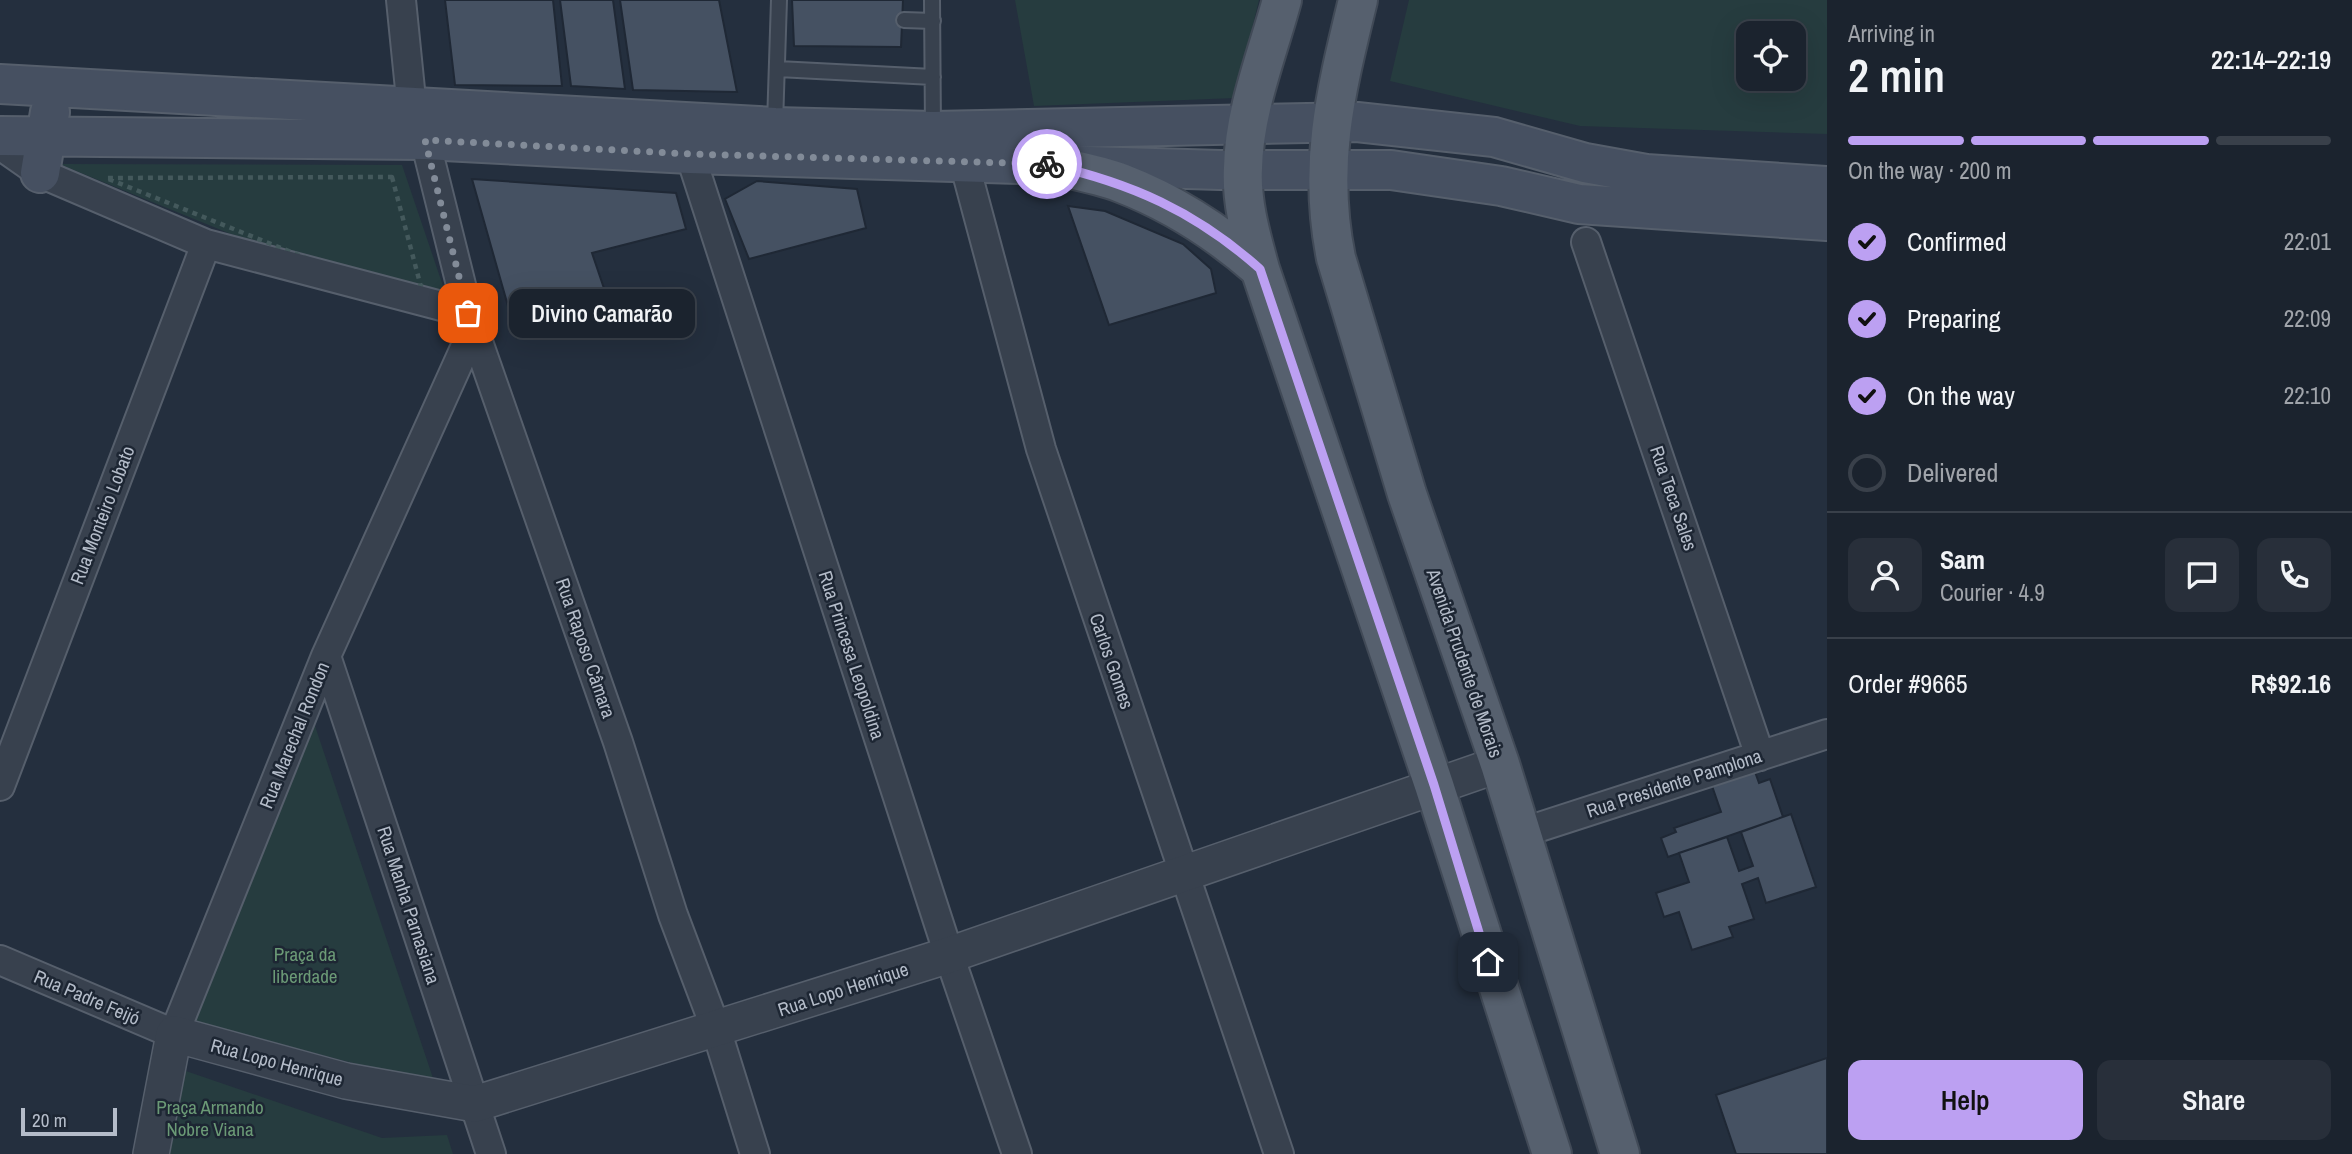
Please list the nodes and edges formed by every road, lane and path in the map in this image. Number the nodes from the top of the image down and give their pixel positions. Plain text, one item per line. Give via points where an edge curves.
1 (401, 0) edge
2 (932, 0) edge
3 (1282, 0) edge
4 (1358, 0) edge
5 (784, 10) edge
6 (904, 20) dead end
7 (933, 21) junction
8 (778, 69) junction
9 (933, 77) junction
10 (0, 83) edge
11 (53, 86) junction
12 (1331, 123) junction
13 (419, 124) junction
14 (1247, 125) junction
15 (775, 127) junction
16 (933, 131) junction
17 (0, 136) edge
18 (47, 136) junction
19 (0, 145) edge
20 (690, 154) junction
21 (964, 162) junction
22 (1047, 164) junction
23 (1326, 169) junction
24 (1242, 170) junction
25 (40, 173) junction
26 (1827, 186) edge
27 (1827, 220) edge
28 (1586, 242) dead end
29 (206, 244) junction
30 (1260, 269) junction
31 (426, 306) joint
32 (471, 320) junction
33 (326, 656) junction
34 (1827, 733) edge
35 (1760, 755) junction
36 (1500, 764) junction
37 (1434, 785) junction
38 (0, 786) edge
39 (1521, 833) junction
40 (1184, 874) junction
41 (949, 955) junction
42 (0, 960) edge
43 (716, 1029) junction
44 (174, 1034) junction
45 (475, 1104) junction
46 (151, 1154) edge
47 (491, 1154) edge
48 (755, 1154) edge
49 (1017, 1154) edge
50 (1279, 1154) edge
51 (1552, 1154) edge
52 (1620, 1154) edge

1 - 13 street, Rua Raposo Câmara
2 - 7 lane
3 - 14 main road
4 - 12 main road, Avenida Prudente de Morais
5 - 8 lane
6 - 7 lane
7 - 9 lane
8 - 9 lane
8 - 15 lane
9 - 16 lane
10 - 11 main road
11 - 13 main road
11 - 18 main road
12 - 14 main road
12 - 23 main road, Avenida Prudente de Morais
12 - 26 main road via 1493,137 1585,163 1646,174
13 - 15 main road
13 - 18 main road
13 - 20 main road
13 - 32 street, Rua Raposo Câmara
14 - 16 main road
14 - 24 main road
15 - 16 main road
17 - 18 main road
18 - 25 main road
19 - 25 street
20 - 21 main road
20 - 41 street, Rua Princesa Leopoldina
21 - 22 main road
21 - 40 street, Carlos Gomes via 1041,449
22 - 24 main road
22 - 30 main road via 1119,182 1159,199 1199,222
23 - 24 main road
23 - 27 main road via 1438,175 1579,204
23 - 36 main road, Avenida Prudente de Morais via 1335,258 1407,494
24 - 30 main road via 1248,225
25 - 29 street
28 - 35 street, Rua Teca Sales
29 - 32 street
29 - 38 street, Rua Monteiro Lobato
30 - 37 main road
31 - 31 path via 349,275 106,178 392,177
32 - 33 street, Rua Marechal Rondon
32 - 43 street, Rua Raposo Câmara
33 - 44 street, Rua Marechal Rondon
33 - 45 street, Rua Manha Parnasiana
34 - 35 street, Rua Presidente Pamplona
35 - 39 street, Rua Presidente Pamplona
36 - 37 street, Rua Lopo Henrique
36 - 39 main road, Avenida Prudente de Morais
37 - 40 street, Rua Lopo Henrique
37 - 51 main road
39 - 52 main road, Avenida Prudente de Morais
40 - 41 street, Rua Lopo Henrique
40 - 50 street, Carlos Gomes
41 - 43 street, Rua Lopo Henrique
41 - 49 street, Rua Princesa Leopoldina
42 - 44 street, Rua Padre Feijó
43 - 45 street, Rua Lopo Henrique
43 - 48 street, Rua Raposo Câmara
44 - 45 street, Rua Lopo Henrique via 346,1081
44 - 46 street, Rua Marechal Rondon
45 - 47 street, Rua Manha Parnasiana

